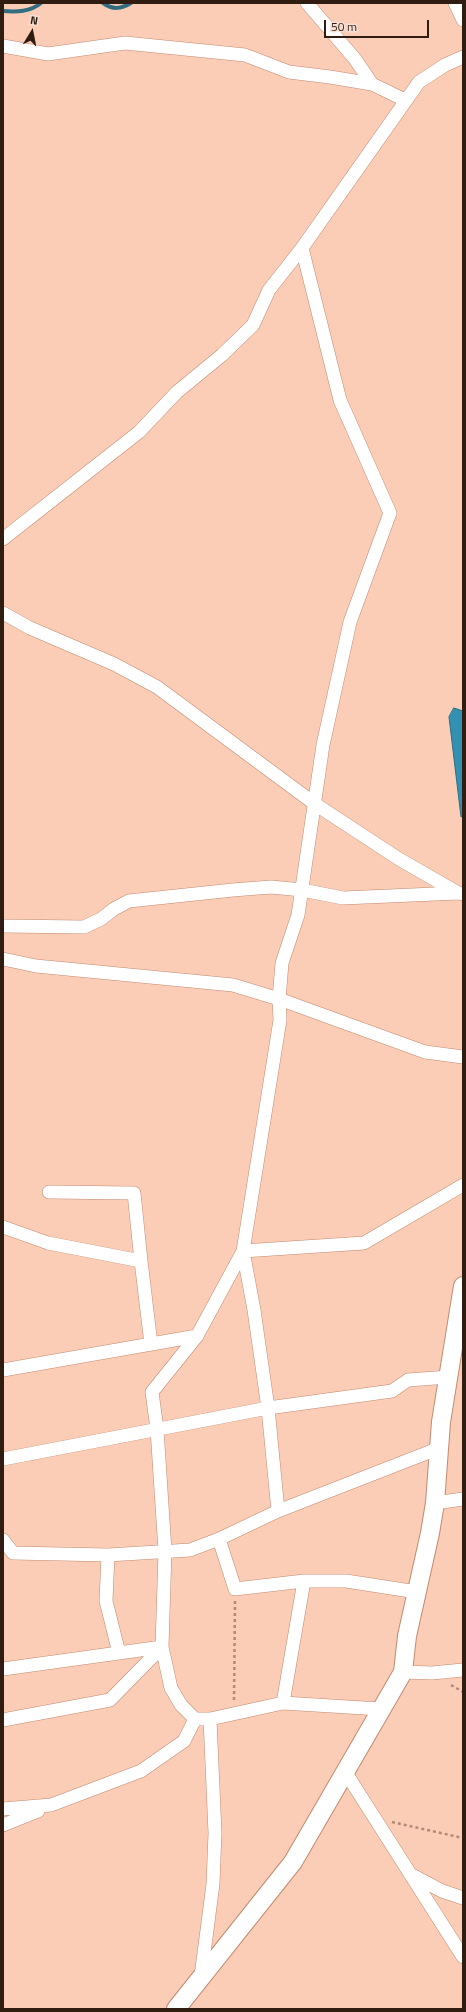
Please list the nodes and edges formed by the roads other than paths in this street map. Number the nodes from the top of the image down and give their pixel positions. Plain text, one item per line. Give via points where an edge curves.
1 (306, 3) edge
2 (455, 3) edge
3 (463, 20) edge
4 (3, 46) edge
5 (463, 57) edge
6 (372, 84) junction
7 (405, 100) junction
8 (302, 248) junction
9 (3, 539) edge
10 (3, 613) edge
11 (315, 804) junction
12 (302, 890) junction
13 (461, 893) edge
14 (3, 926) edge
15 (3, 959) edge
16 (279, 999) junction
17 (463, 1057) edge
18 (463, 1185) edge
19 (49, 1192) dead end
20 (3, 1227) edge
21 (243, 1251) junction
22 (141, 1261) junction
23 (463, 1286) edge
24 (196, 1336) junction
25 (151, 1344) junction
26 (458, 1350) edge
27 (3, 1370) edge
28 (449, 1377) junction
29 (268, 1408) junction
30 (157, 1429) junction
31 (437, 1449) junction
32 (3, 1459) edge
33 (463, 1499) edge
34 (435, 1503) junction
35 (278, 1511) junction
36 (219, 1539) junction
37 (3, 1540) edge
38 (165, 1552) junction
39 (108, 1555) junction
40 (304, 1581) junction
41 (417, 1592) junction
42 (162, 1646) junction
43 (119, 1652) junction
44 (3, 1669) edge
45 (463, 1670) edge
46 (403, 1672) junction
47 (283, 1703) junction
48 (380, 1709) junction
49 (195, 1719) junction
50 (210, 1719) junction
51 (3, 1720) edge
52 (346, 1773) junction
53 (51, 1806) junction
54 (3, 1809) edge
55 (3, 1825) edge
56 (410, 1874) junction
57 (463, 1898) edge
58 (463, 1957) edge
59 (201, 1978) junction
60 (180, 2006) edge

1 - 6 street via 355,58
2 - 3 street
4 - 6 street via 48,54 125,43 245,55 289,72
5 - 7 street via 419,82
6 - 7 street
7 - 8 street
8 - 9 street via 269,290 252,325 222,355 177,392 139,432
8 - 11 street via 340,400 390,513 350,622 323,746
10 - 11 street via 30,628 114,664 157,688
11 - 12 street
11 - 13 street via 400,859
12 - 13 street via 343,898
12 - 14 street via 270,887 162,896 129,901 101,920 84,927
12 - 16 street via 298,915 282,963
15 - 16 street via 36,966 233,985
16 - 17 street via 424,1052
16 - 21 street via 280,1020
18 - 21 street via 364,1243
19 - 22 street via 134,1192
20 - 22 street via 48,1243
21 - 24 street
21 - 29 street
22 - 25 street
23 - 26 street
24 - 25 street
24 - 30 street via 152,1392
25 - 27 street
26 - 28 street
28 - 29 street via 408,1380 392,1390
28 - 31 street
29 - 30 street
29 - 35 street
30 - 32 street
30 - 38 street
31 - 34 street
31 - 35 street
33 - 34 street
34 - 41 street
35 - 36 street
36 - 38 street via 190,1550
36 - 40 street via 235,1589
37 - 39 street via 13,1553
38 - 39 street
38 - 42 street
39 - 43 street via 106,1601
40 - 41 street via 346,1581
40 - 47 street
41 - 46 street
42 - 43 street
42 - 49 street via 171,1688 181,1705
42 - 51 street via 110,1700
43 - 44 street
45 - 46 street
46 - 48 street
47 - 48 street
47 - 50 street
48 - 52 street
49 - 50 street
49 - 53 street via 184,1741 141,1772
50 - 59 street via 215,1833 213,1884
52 - 56 street
52 - 59 street via 293,1862
53 - 54 street
53 - 55 street
56 - 57 street
56 - 58 street
59 - 60 street

